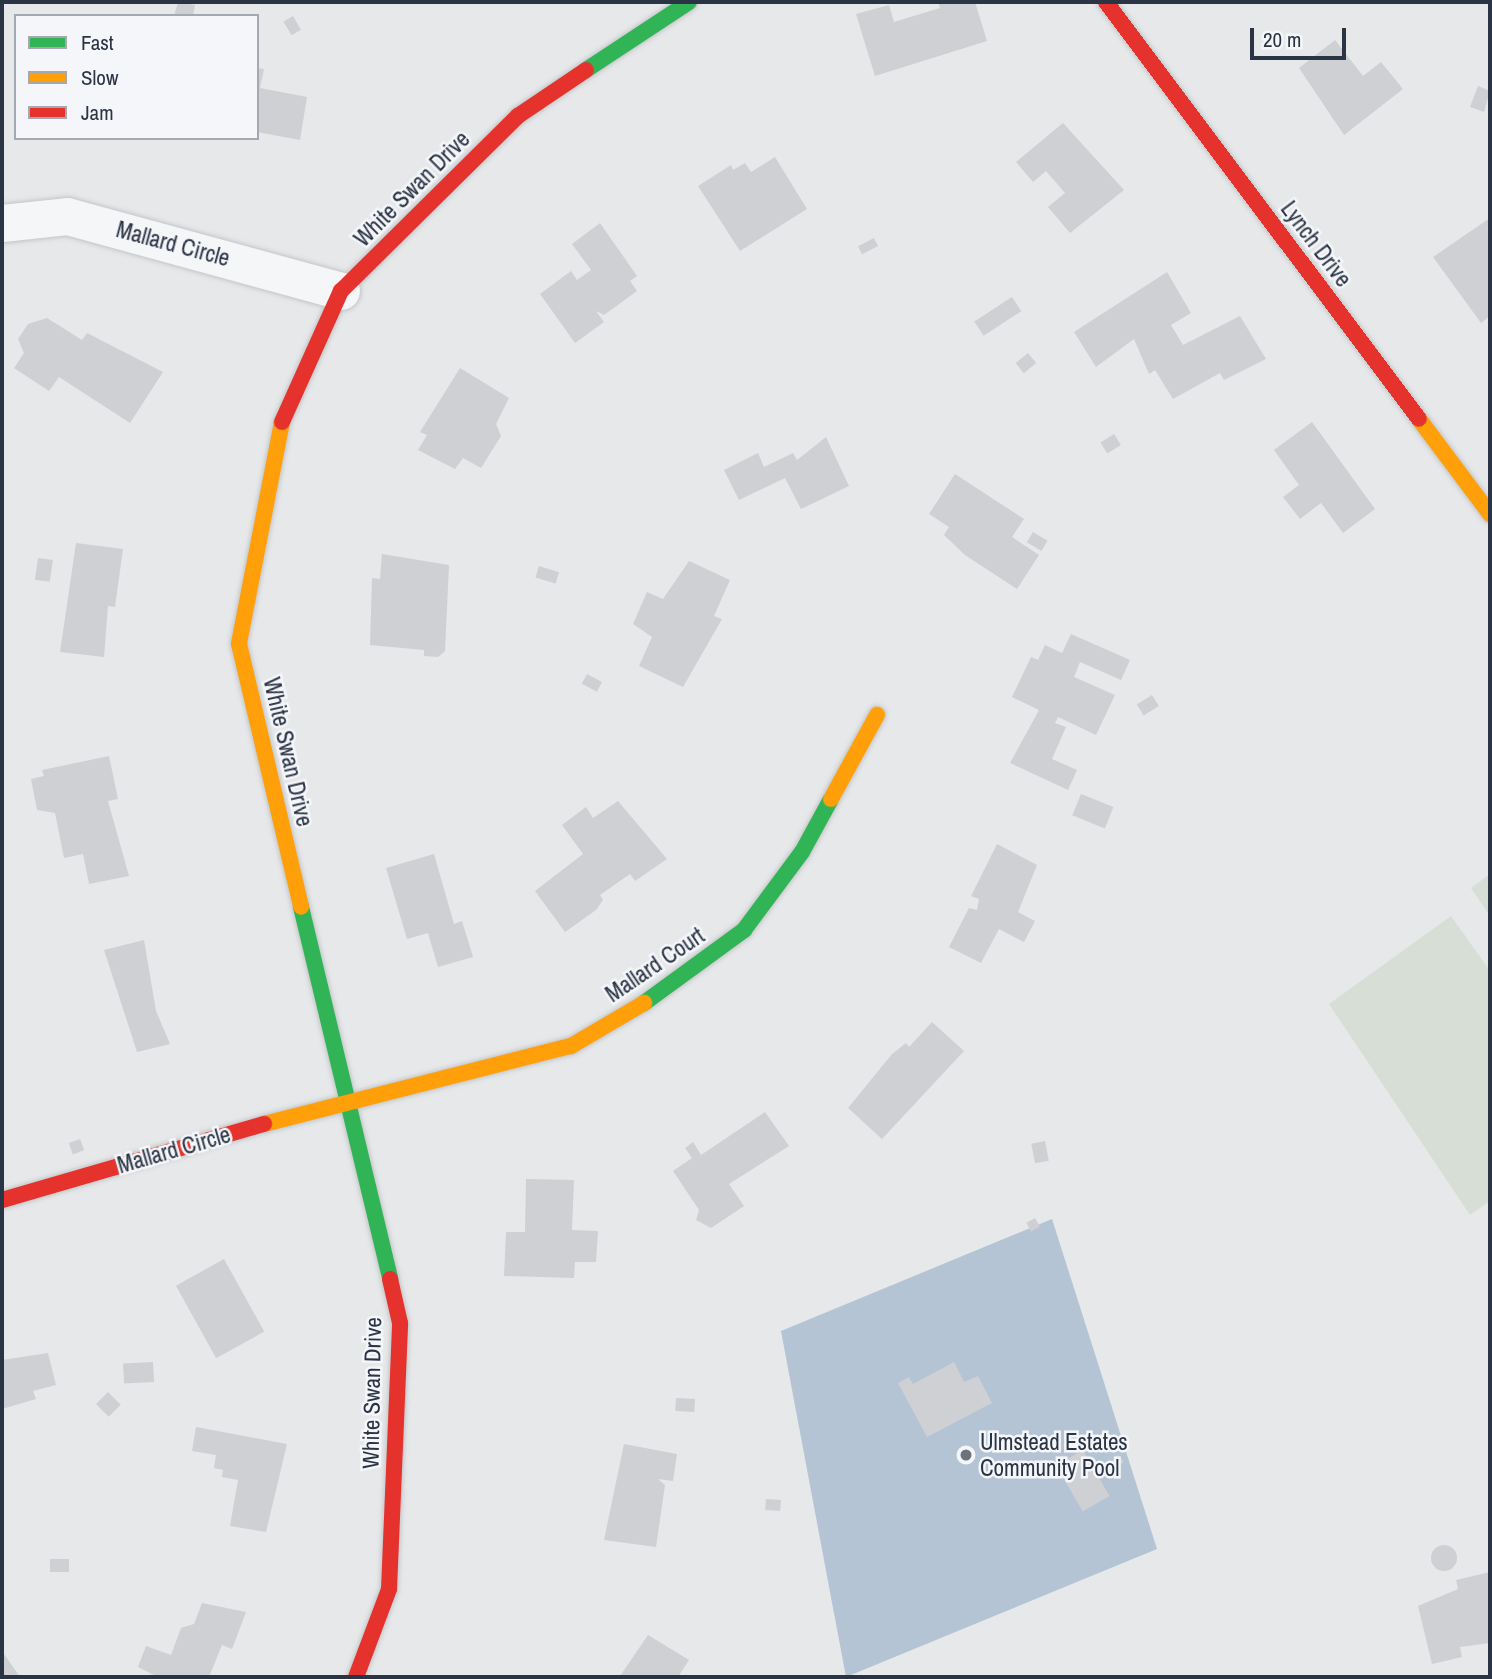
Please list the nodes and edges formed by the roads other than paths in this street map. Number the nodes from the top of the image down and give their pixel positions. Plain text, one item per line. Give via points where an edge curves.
1 (689, 2) edge
2 (1106, 2) edge
3 (2, 223) edge
4 (341, 291) junction
5 (1490, 514) edge
6 (877, 715) dead end
7 (347, 1100) junction
8 (2, 1200) edge
9 (356, 1677) edge

1 - 4 street, White Swan Drive via 518,116
2 - 5 street, Lynch Drive
3 - 4 street, Mallard Circle via 67,216
4 - 7 street, White Swan Drive via 276,436 239,644
6 - 7 street, Mallard Court via 802,852 744,930 659,996 571,1046 469,1076
7 - 8 street, Mallard Circle
7 - 9 street, White Swan Drive via 400,1323 389,1589

